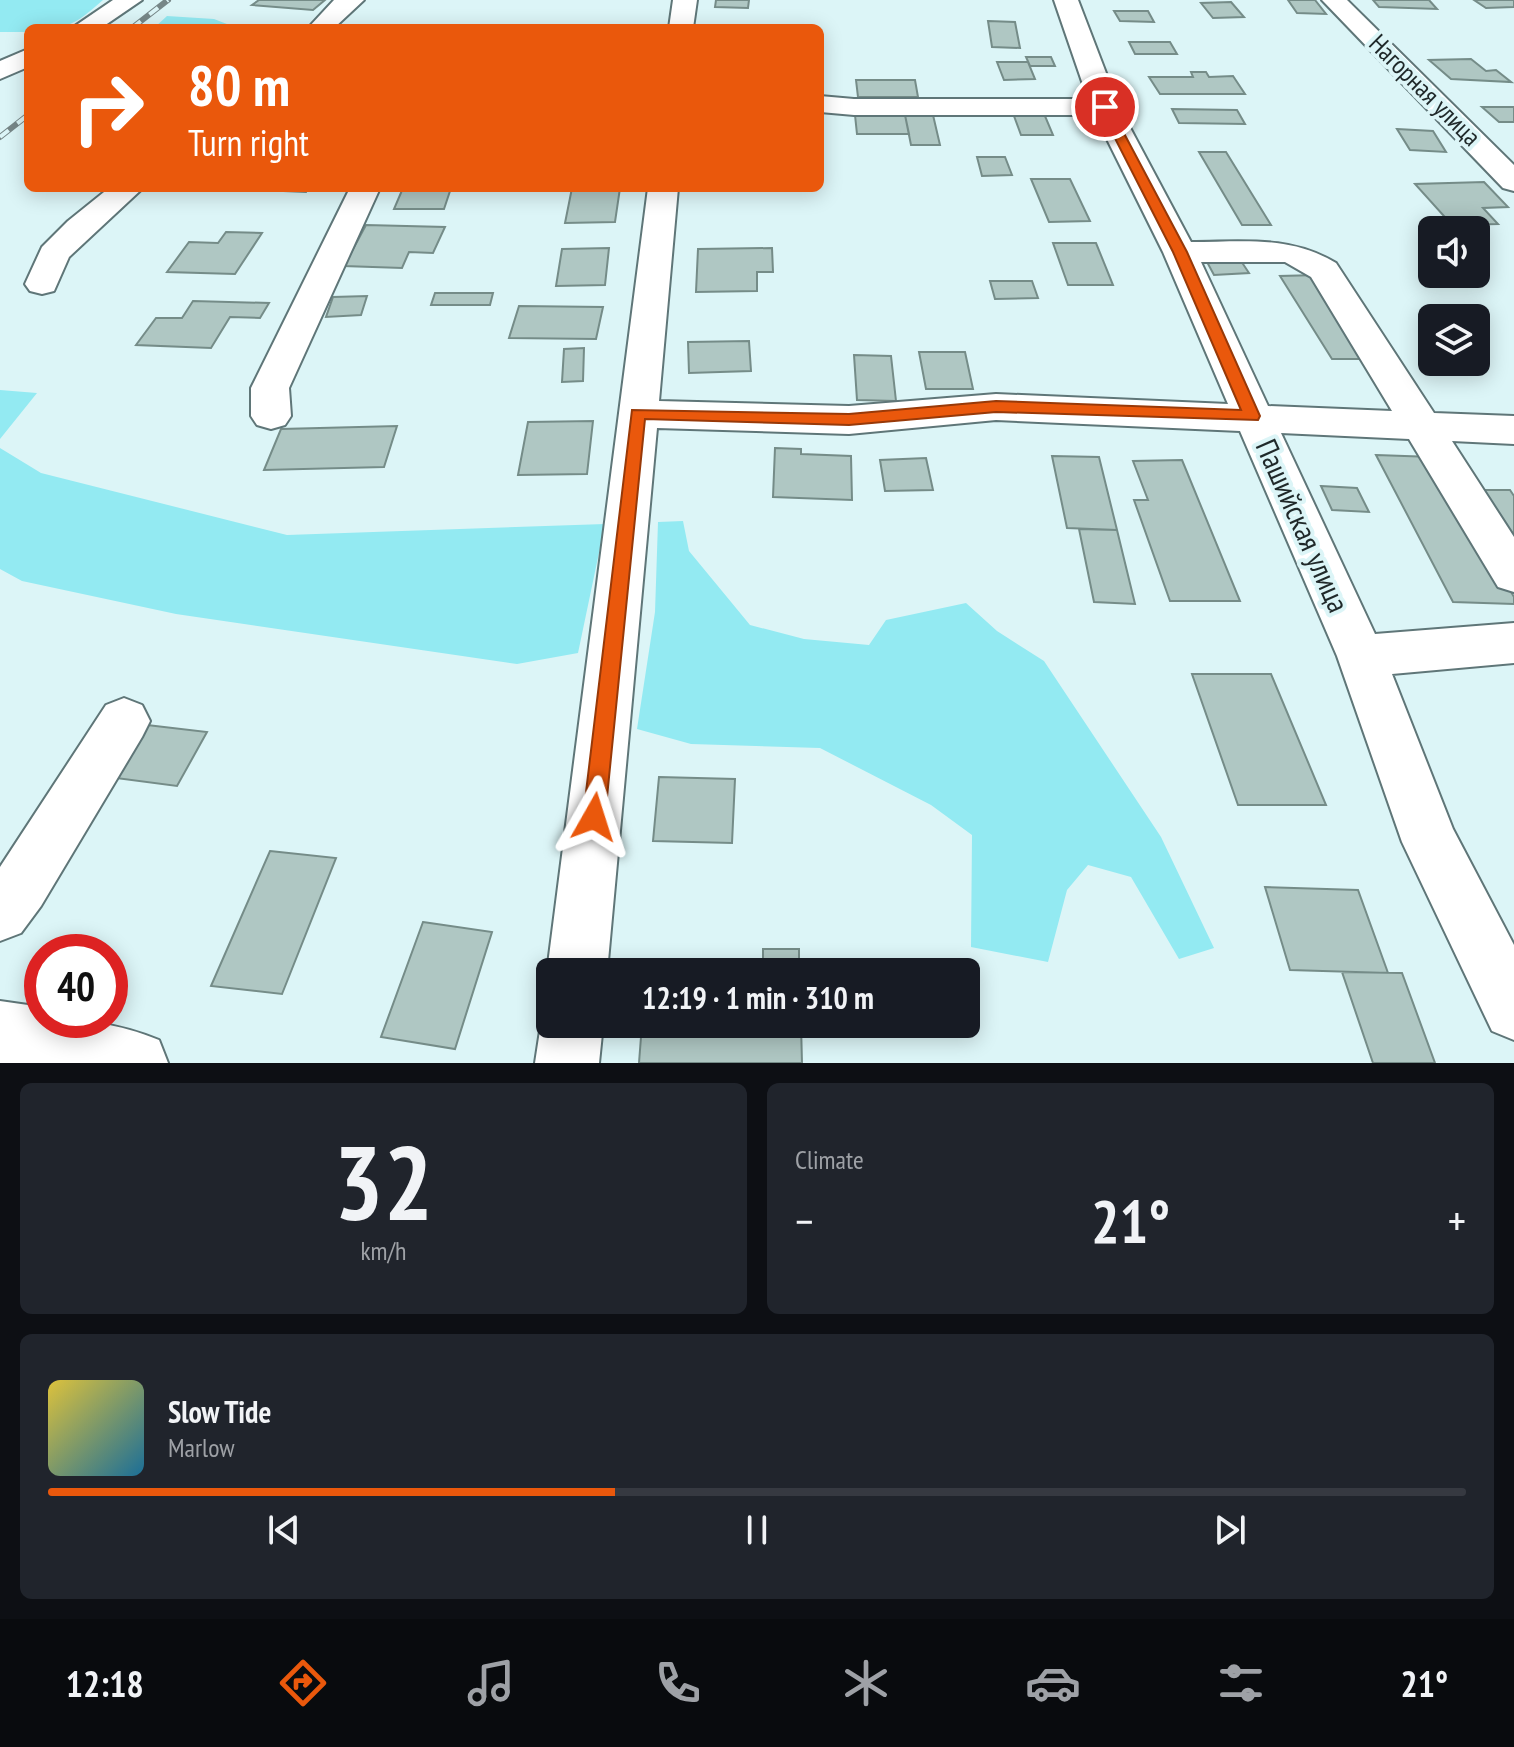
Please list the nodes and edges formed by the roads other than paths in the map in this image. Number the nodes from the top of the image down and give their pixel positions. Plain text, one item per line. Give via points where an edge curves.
1 (130, 0) edge
2 (352, 0) edge
3 (685, 0) edge
4 (1066, 0) edge
5 (1334, 0) edge
6 (91, 24) edge
7 (324, 24) edge
8 (682, 24) edge
9 (24, 59) edge
10 (0, 71) edge
11 (824, 104) edge
12 (1105, 107) junction
13 (1514, 182) edge
14 (123, 192) edge
15 (363, 192) edge
16 (663, 192) edge
17 (1180, 252) junction
18 (42, 284) dead end
19 (638, 414) junction
20 (271, 416) dead end
21 (1252, 416) junction
22 (1422, 426) junction
23 (1514, 430) edge
24 (1514, 574) edge
25 (1514, 643) edge
26 (1361, 656) junction
27 (124, 721) dead end
28 (0, 912) edge
29 (579, 958) edge
30 (1514, 1009) edge
31 (0, 1033) edge
32 (570, 1038) edge
33 (136, 1063) edge
34 (567, 1063) edge

1 - 6 street
2 - 7 street
3 - 8 street
4 - 12 street, Пашийская улица
5 - 13 street, Нагорная улица
9 - 10 street
11 - 12 street
12 - 17 street, Пашийская улица
14 - 18 street via 54,254
15 - 20 street via 270,388
16 - 19 street
17 - 21 street, Пашийская улица
17 - 22 street via 1286,252 1324,270
19 - 21 street via 849,420 996,407
19 - 29 street
21 - 22 street
21 - 26 street, Пашийская улица
22 - 23 street
22 - 24 street
25 - 26 street
26 - 30 street, Пашийская улица via 1430,842
27 - 28 street
31 - 33 street
32 - 34 street

